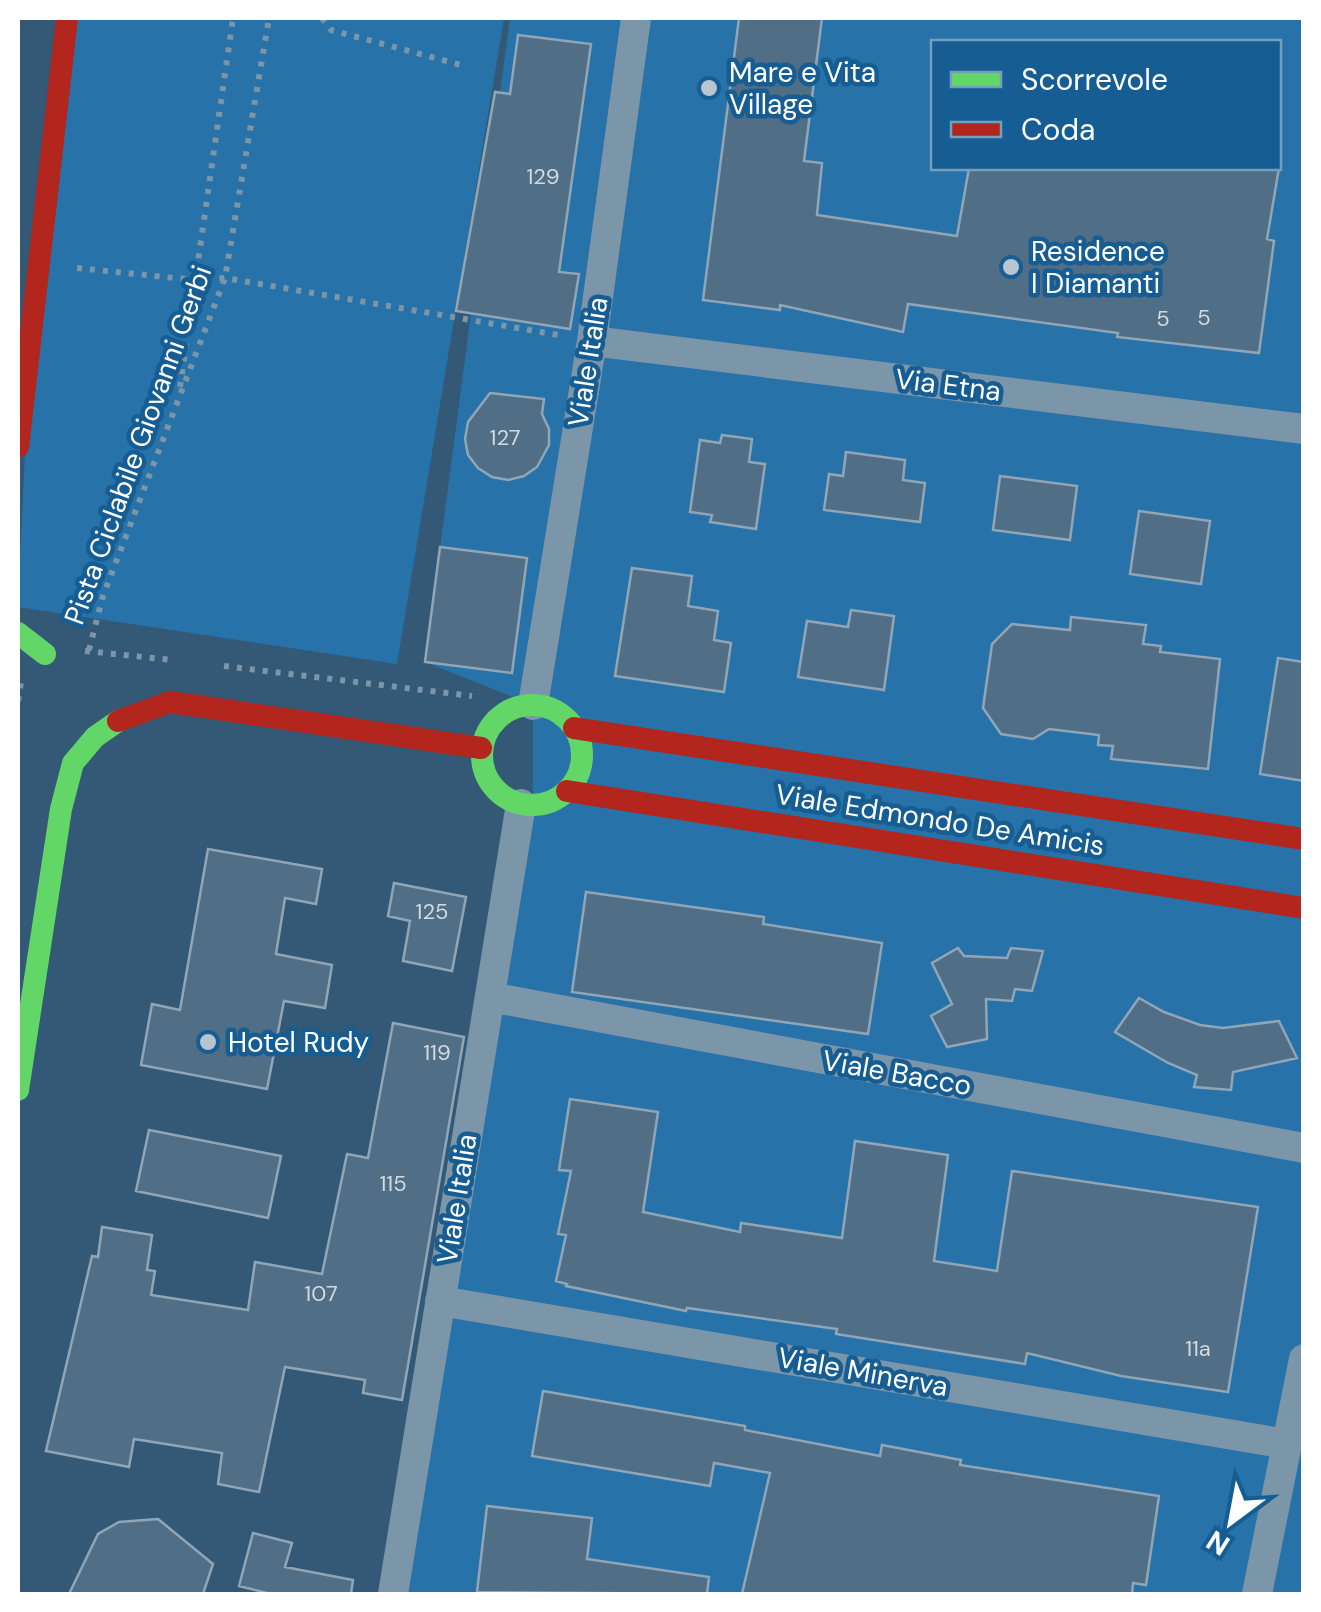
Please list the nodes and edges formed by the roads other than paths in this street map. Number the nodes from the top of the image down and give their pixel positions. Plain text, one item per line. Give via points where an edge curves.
1 (67, 18) edge
2 (636, 18) edge
3 (592, 341) junction
4 (1304, 429) edge
5 (18, 447) edge
6 (18, 633) edge
7 (45, 654) dead end
8 (533, 704) junction
9 (574, 728) junction
10 (482, 748) junction
11 (567, 791) junction
12 (521, 804) junction
13 (1304, 839) edge
14 (1304, 908) edge
15 (490, 997) junction
16 (18, 1090) edge
17 (1304, 1148) edge
18 (440, 1301) junction
19 (1304, 1359) edge
20 (1287, 1444) junction
21 (393, 1594) edge
22 (1257, 1594) edge

1 - 5 street
2 - 3 street, Viale Italia
3 - 4 street, Via Etna
3 - 8 street, Viale Italia
6 - 7 street
8 - 9 street via 550,708
8 - 10 street via 505,712
9 - 11 street via 581,766
9 - 13 street, Viale Edmondo De Amicis
10 - 12 street via 486,778
10 - 16 street via 170,702 123,717 95,737 73,762 61,809
11 - 12 street via 546,804
11 - 14 street, Viale Edmondo De Amicis
12 - 15 street, Viale Italia
15 - 17 street, Viale Bacco
15 - 18 street, Viale Italia
18 - 20 street, Viale Minerva
18 - 21 street, Viale Italia
19 - 20 street
20 - 22 street

